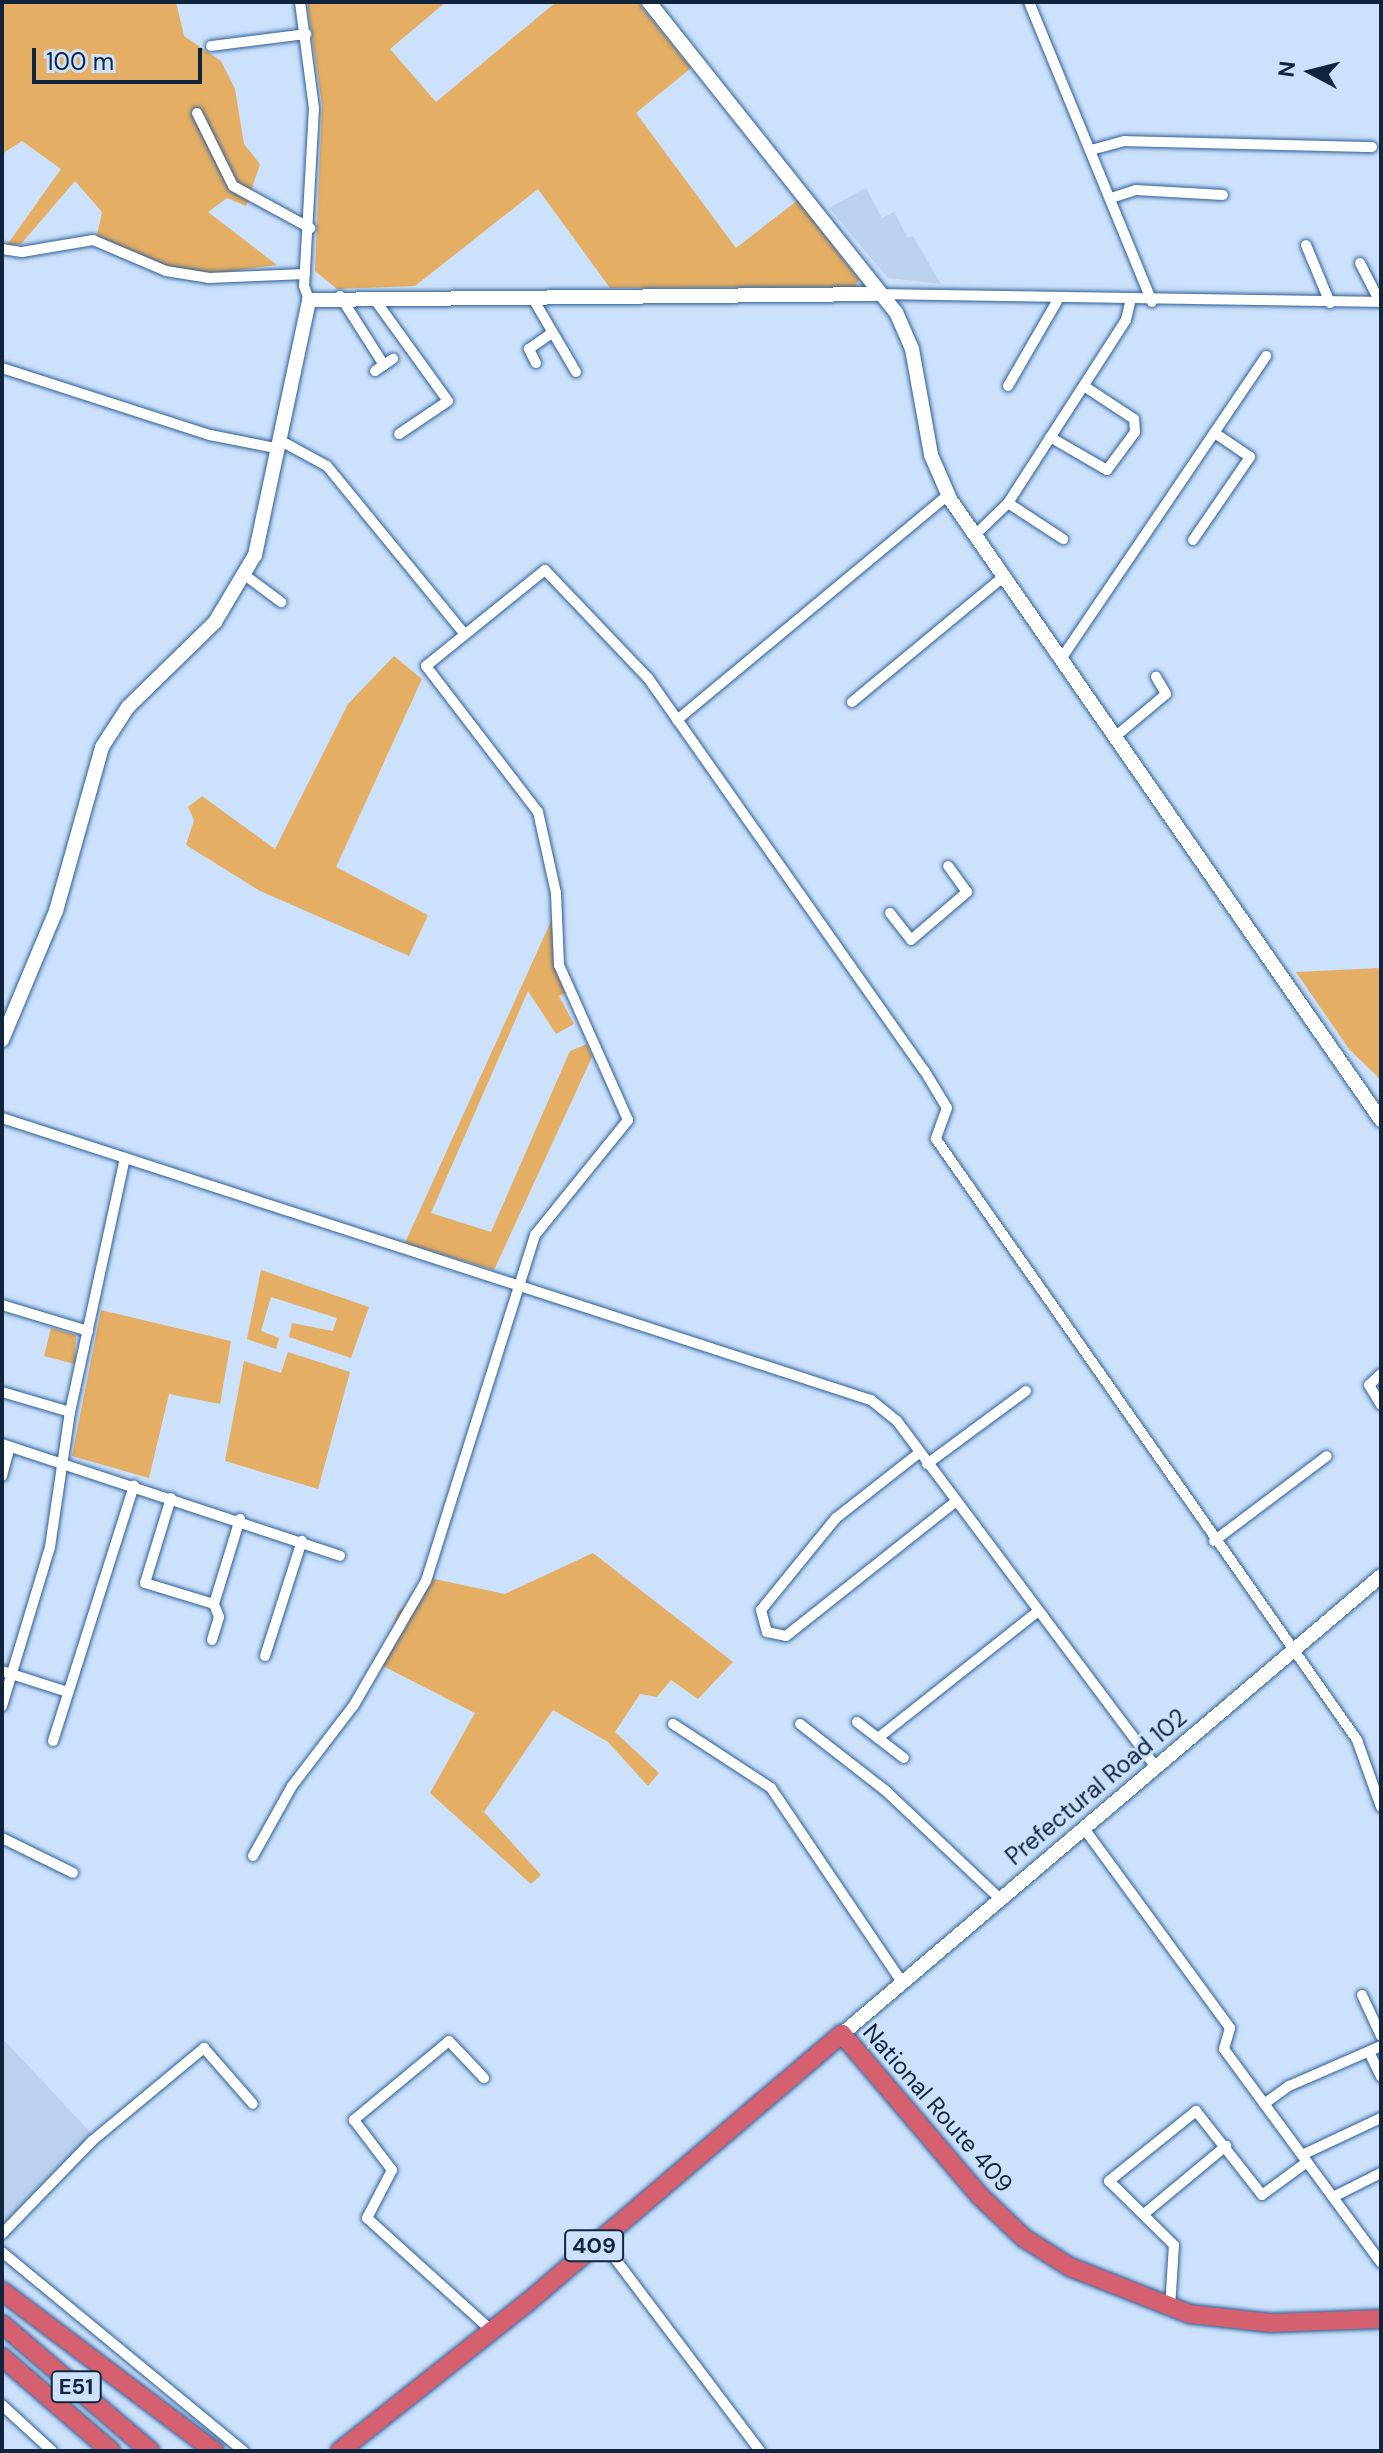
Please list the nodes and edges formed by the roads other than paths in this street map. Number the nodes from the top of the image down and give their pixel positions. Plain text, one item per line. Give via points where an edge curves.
1 (300, 2) edge
2 (649, 2) edge
3 (1029, 2) edge
4 (306, 34) junction
5 (211, 46) dead end
6 (197, 113) dead end
7 (1372, 147) dead end
8 (1091, 150) junction
9 (1223, 195) dead end
10 (1111, 198) junction
11 (310, 228) junction
12 (1306, 245) dead end
13 (2, 249) edge
14 (1360, 263) dead end
15 (305, 274) junction
16 (881, 294) junction
17 (339, 295) junction
18 (373, 296) junction
19 (532, 297) junction
20 (309, 300) junction
21 (1057, 301) junction
22 (1130, 302) junction
23 (1152, 302) junction
24 (1380, 302) edge
25 (1330, 303) junction
26 (552, 333) junction
27 (1266, 356) dead end
28 (536, 363) dead end
29 (384, 365) dead end
30 (2, 368) edge
31 (576, 372) dead end
32 (1008, 386) dead end
33 (1084, 386) junction
34 (1215, 433) junction
35 (399, 434) dead end
36 (1050, 437) junction
37 (280, 445) junction
38 (948, 495) junction
39 (1008, 503) junction
40 (974, 536) junction
41 (1063, 539) dead end
42 (1193, 540) dead end
43 (246, 576) junction
44 (1003, 577) junction
45 (281, 602) dead end
46 (462, 631) junction
47 (1061, 659) junction
48 (1156, 677) dead end
49 (852, 702) dead end
50 (677, 720) junction
51 (1116, 736) junction
52 (948, 866) dead end
53 (890, 913) dead end
54 (2, 1040) edge
55 (2, 1118) edge
56 (1381, 1120) edge
57 (125, 1158) junction
58 (518, 1287) junction
59 (2, 1305) edge
60 (88, 1331) junction
61 (1381, 1374) edge
62 (1026, 1391) dead end
63 (2, 1392) edge
64 (1381, 1405) edge
65 (70, 1412) junction
66 (6, 1446) edge
67 (919, 1453) junction
68 (1327, 1456) dead end
69 (61, 1462) junction
70 (927, 1464) junction
71 (2, 1476) edge
72 (134, 1486) junction
73 (171, 1498) junction
74 (955, 1502) junction
75 (240, 1519) junction
76 (302, 1541) junction
77 (1214, 1541) junction
78 (340, 1556) dead end
79 (1381, 1576) edge
80 (214, 1604) junction
81 (1037, 1612) junction
82 (212, 1640) dead end
83 (1291, 1653) junction
84 (265, 1656) dead end
85 (7, 1673) edge
86 (68, 1692) junction
87 (2, 1706) edge
88 (857, 1722) dead end
89 (673, 1724) dead end
90 (800, 1724) dead end
91 (878, 1738) junction
92 (53, 1741) dead end
93 (904, 1758) dead end
94 (1156, 1767) junction
95 (1381, 1807) edge
96 (1083, 1827) junction
97 (2, 1838) edge
98 (253, 1856) dead end
99 (73, 1873) dead end
100 (999, 1898) junction
101 (901, 1981) junction
102 (1362, 1995) dead end
103 (842, 2034) junction
104 (1381, 2036) edge
105 (1381, 2046) edge
106 (1370, 2054) junction
107 (1381, 2077) edge
108 (484, 2078) dead end
109 (253, 2104) dead end
110 (1264, 2104) junction
111 (1381, 2118) edge
112 (1226, 2146) junction
113 (1304, 2159) junction
114 (1381, 2173) edge
115 (1333, 2197) junction
116 (1144, 2214) junction
117 (2, 2234) edge
118 (601, 2240) junction
119 (2, 2252) edge
120 (1381, 2263) edge
121 (2, 2291) edge
122 (1170, 2309) junction
123 (1381, 2319) edge
124 (2, 2324) edge
125 (491, 2330) junction
126 (2, 2357) edge
127 (2, 2405) edge
128 (52, 2451) edge
129 (111, 2451) edge
130 (150, 2451) edge
131 (214, 2451) edge
132 (243, 2451) edge
133 (340, 2451) edge
134 (760, 2451) edge

1 - 4 street
2 - 16 street
3 - 8 street
4 - 5 street
4 - 11 street via 314,108
6 - 11 street via 233,186
7 - 8 street via 1125,141
8 - 10 street
9 - 10 street via 1136,190
10 - 23 street
11 - 15 street
12 - 25 street
13 - 15 street via 22,252 93,240 166,271 209,278
14 - 24 street
15 - 20 street
16 - 19 street
16 - 21 street
16 - 38 street via 912,349 931,455
17 - 18 street
17 - 20 street
17 - 29 street
18 - 19 street
18 - 35 street via 448,401
19 - 26 street
20 - 37 street
21 - 22 street
21 - 32 street
22 - 23 street
22 - 33 street via 1126,320
23 - 25 street
24 - 25 street
26 - 28 street via 529,349
26 - 31 street
27 - 34 street
30 - 37 street via 210,435
33 - 36 street
33 - 36 street via 1134,419 1135,432 1107,470
34 - 42 street via 1250,457
34 - 47 street
36 - 39 street
37 - 43 street via 264,528
37 - 46 street via 327,466
38 - 40 street
38 - 50 street
39 - 40 street
39 - 41 street
40 - 44 street
43 - 45 street
43 - 54 street via 215,622 128,707 102,747 66,883
44 - 47 street
44 - 49 street
46 - 50 street via 539,570 550,570 648,678
46 - 58 street via 426,666 538,812 556,893 559,965 628,1113 625,1128 535,1235
47 - 51 street
48 - 51 street via 1166,694
50 - 77 street via 924,1070 947,1108 936,1139
51 - 56 street
52 - 53 street via 967,892 911,940
55 - 57 street
57 - 58 street
57 - 60 street
58 - 67 street via 866,1398 889,1412
58 - 98 street via 426,1581 354,1705 292,1786
59 - 60 street
60 - 65 street
61 - 64 street via 1369,1385
62 - 70 street
63 - 65 street
65 - 69 street
66 - 69 street
66 - 71 street
67 - 70 street
67 - 74 street via 836,1518 761,1610 767,1632 786,1636
68 - 77 street
69 - 72 street
69 - 85 street via 50,1547
70 - 74 street
72 - 73 street
72 - 86 street
73 - 75 street
73 - 80 street via 145,1583
74 - 81 street
75 - 76 street
75 - 80 street
76 - 78 street
76 - 84 street
77 - 83 street
79 - 83 street, Prefectural Road 102
80 - 82 street via 219,1617
81 - 91 street
81 - 94 street
83 - 94 street, Prefectural Road 102
83 - 95 street via 1357,1740
85 - 86 street
85 - 87 street
86 - 92 street
88 - 91 street
89 - 101 street via 771,1788
90 - 100 street via 886,1791
91 - 93 street
94 - 96 street, Prefectural Road 102
96 - 100 street, Prefectural Road 102
96 - 110 street via 1230,2028 1224,2049
97 - 99 street
100 - 101 street, Prefectural Road 102
101 - 103 street, Prefectural Road 102
102 - 104 street
103 - 118 highway, National Route 409 / 409
103 - 122 highway, National Route 409 via 950,2163 1024,2238 1102,2284
105 - 106 street
106 - 107 street
106 - 110 street via 1289,2086
108 - 125 street via 449,2041 354,2120 392,2170 367,2218
109 - 117 street via 204,2048 92,2141
110 - 113 street
111 - 113 street
112 - 113 street via 1262,2195
112 - 116 street
112 - 116 street via 1196,2111 1125,2167 1109,2181
113 - 115 street
114 - 115 street
115 - 120 street
116 - 122 street via 1174,2245
118 - 125 highway, National Route 409 / 409
118 - 134 street
119 - 132 street
121 - 131 highway
122 - 123 highway, National Route 409 via 1243,2322
124 - 130 highway, E51
125 - 133 highway, National Route 409 / 409
126 - 129 highway, E51
127 - 128 street

